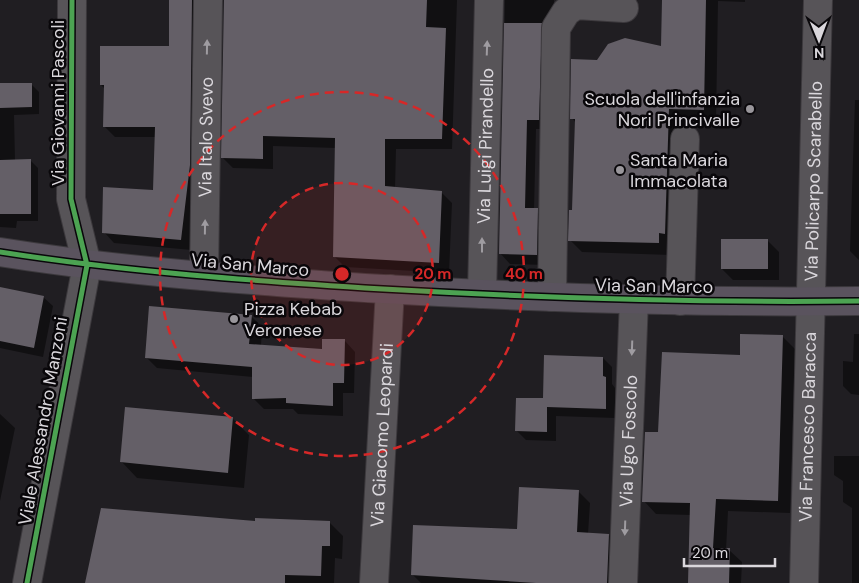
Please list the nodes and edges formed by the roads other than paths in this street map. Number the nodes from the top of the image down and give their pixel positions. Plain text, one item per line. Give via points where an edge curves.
1 (72, 0) edge
2 (208, 0) edge
3 (489, 0) edge
4 (818, 0) edge
5 (624, 8) dead end
6 (685, 139) dead end
7 (0, 252) edge
8 (87, 264) junction
9 (204, 276) junction
10 (390, 289) junction
11 (482, 294) junction
12 (552, 297) junction
13 (634, 299) junction
14 (680, 301) junction
15 (859, 301) edge
16 (810, 302) junction
17 (28, 583) edge
18 (374, 583) edge
19 (623, 583) edge
20 (804, 583) edge

1 - 8 street, Via Giovanni Pascoli via 71,199
9 -> 2 street, Via Italo Svevo
11 -> 3 street, Via Luigi Pirandello
4 - 16 street, Via Policarpo Scarabello
5 - 12 street via 576,6 566,12 556,28
6 - 14 street, Via San Marco
7 - 8 main road, Via San Marco
8 - 9 main road, Via San Marco
8 - 17 street, Viale Alessandro Manzoni
9 - 10 main road, Via San Marco
10 - 11 main road, Via San Marco
10 - 18 street, Via Giacomo Leopardi
11 - 12 main road, Via San Marco
12 - 13 main road, Via San Marco
13 - 14 main road, Via San Marco
13 -> 19 street, Via Ugo Foscolo
14 - 16 main road, Via San Marco
15 - 16 main road, Via San Marco
16 - 20 street, Via Francesco Baracca

